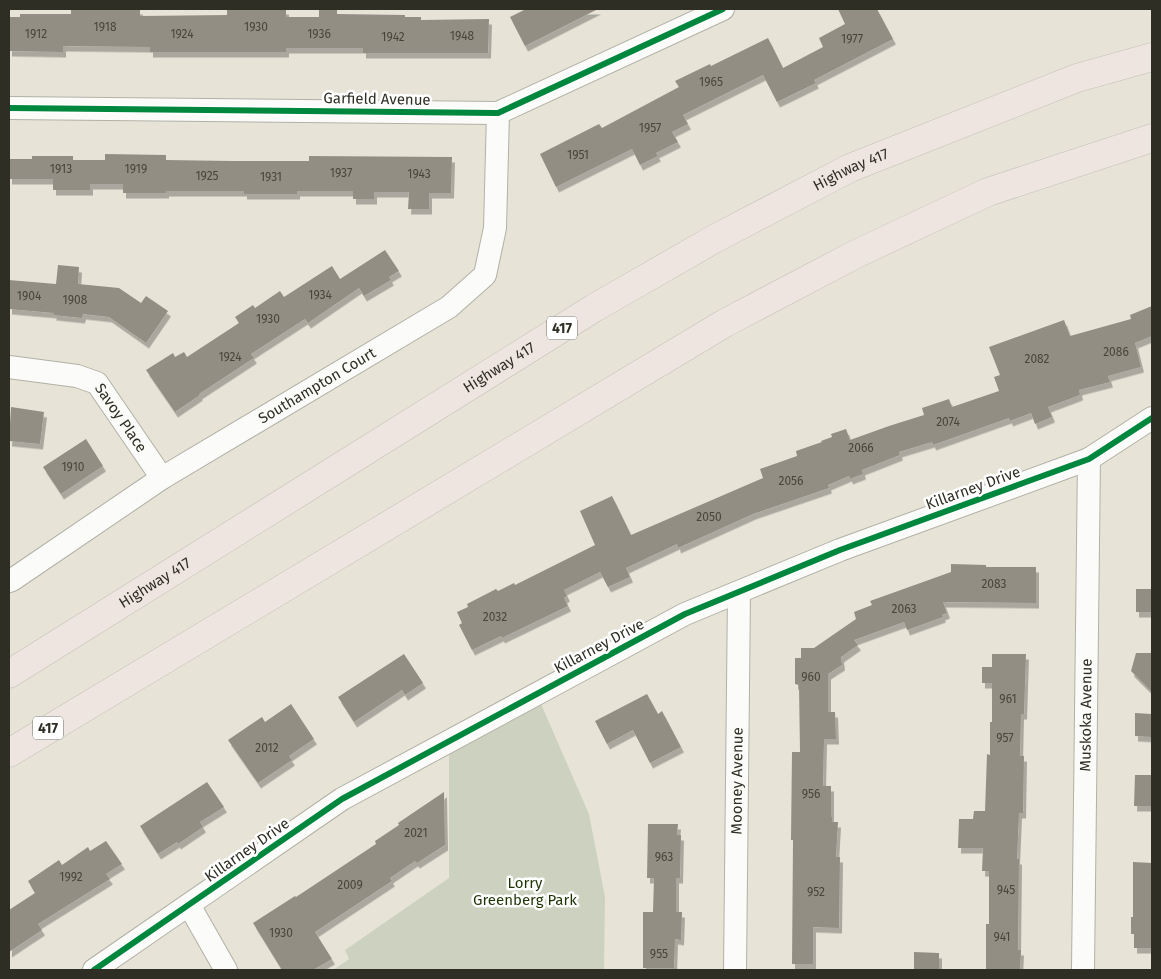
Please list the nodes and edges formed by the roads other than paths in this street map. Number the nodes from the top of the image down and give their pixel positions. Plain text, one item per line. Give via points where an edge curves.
1 (723, 9) edge
2 (1152, 57) edge
3 (9, 108) edge
4 (498, 113) junction
5 (1152, 138) edge
6 (9, 367) edge
7 (1152, 418) edge
8 (1089, 459) junction
9 (162, 478) junction
10 (9, 581) edge
11 (739, 592) junction
12 (9, 674) edge
13 (88, 704) junction
14 (9, 753) edge
15 (9, 768) edge
16 (189, 906) junction
17 (94, 970) edge
18 (226, 970) edge
19 (735, 970) edge
20 (1084, 970) edge

1 - 4 street, Garfield Avenue
2 - 12 highway, Highway 417 / 417 via 1077,78 850,168 716,238 594,308
3 - 4 street, Garfield Avenue
4 - 9 street, Southampton Court via 495,228 485,275 449,307
5 - 13 highway, 417 via 988,192 856,254 725,323
6 - 9 street, Savoy Place via 77,376 97,384
7 - 8 street, Killarney Drive
8 - 11 street, Killarney Drive via 840,550
8 - 20 street, Muskoka Avenue
9 - 10 street, Southampton Court
11 - 16 street, Killarney Drive via 685,614 342,799
11 - 19 street, Mooney Avenue
13 - 14 highway, 417
13 - 15 highway
16 - 17 street, Killarney Drive
16 - 18 street

